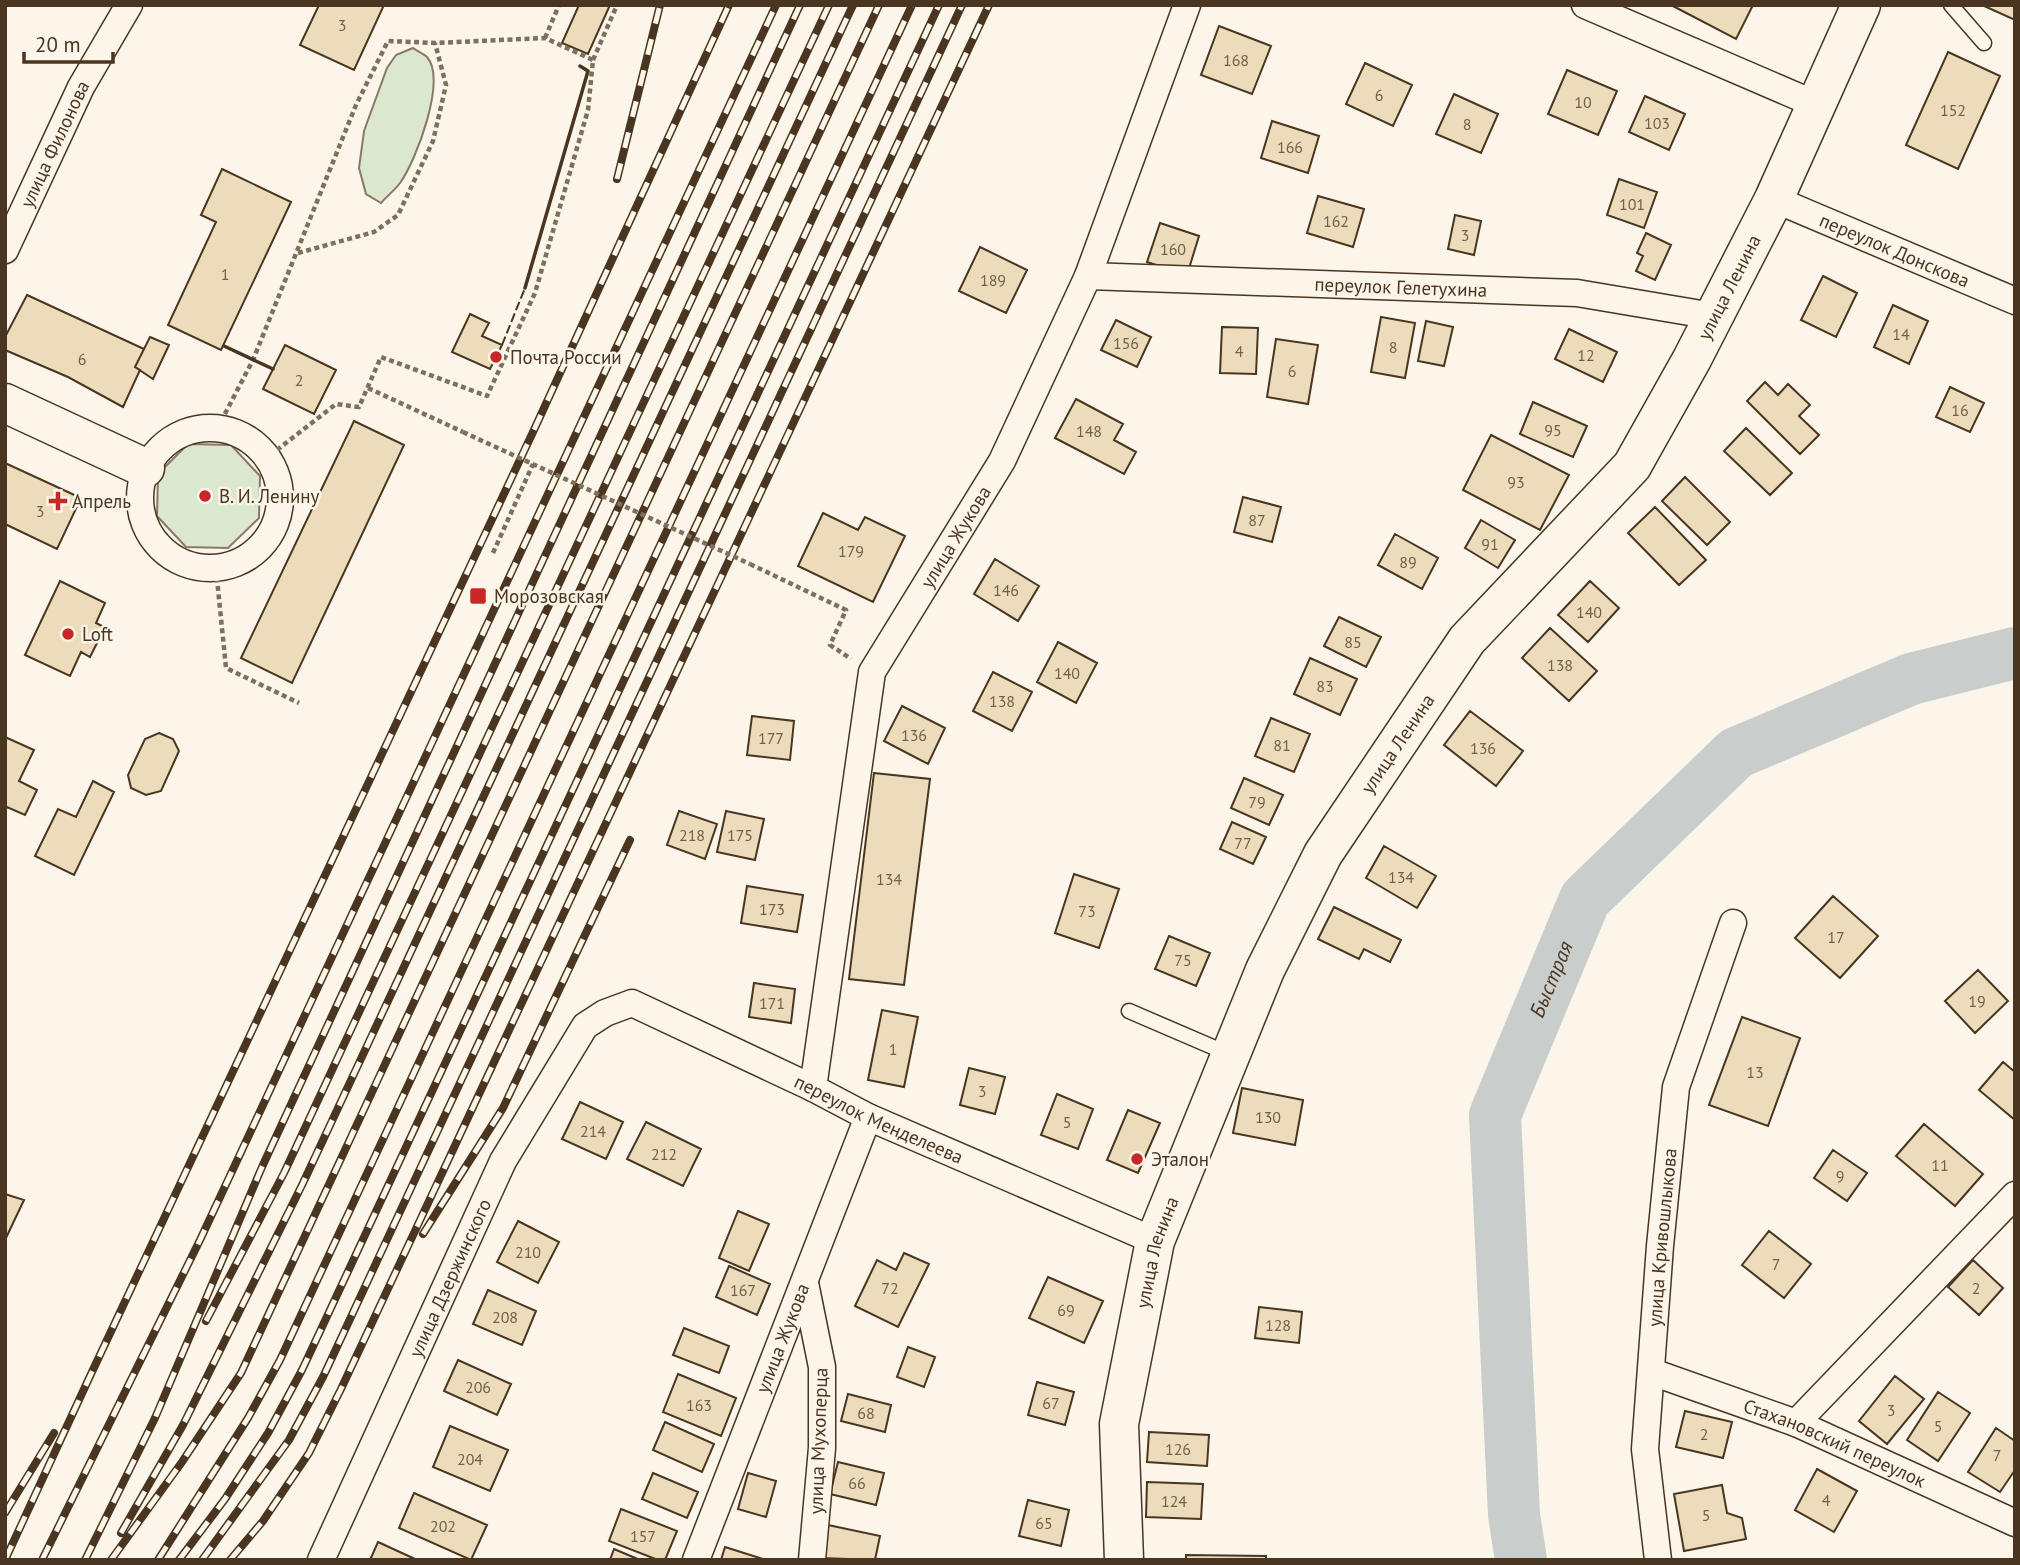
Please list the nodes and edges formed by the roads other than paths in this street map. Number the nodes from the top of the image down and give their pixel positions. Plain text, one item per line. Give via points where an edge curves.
1 (130, 5) edge
2 (1187, 5) edge
3 (1585, 5) edge
4 (1861, 5) edge
5 (1951, 5) edge
6 (1984, 43) dead end
7 (1815, 104) junction
8 (1774, 199) junction
9 (5, 250) edge
10 (1088, 276) junction
11 (2015, 301) edge
12 (1713, 316) junction
13 (5, 403) edge
14 (145, 468) junction
15 (1732, 923) dead end
16 (1129, 1010) dead end
17 (605, 1013) joint
18 (1231, 1055) junction
19 (813, 1088) junction
20 (868, 1118) junction
21 (2015, 1195) edge
22 (1155, 1241) junction
23 (805, 1283) junction
24 (1651, 1371) junction
25 (1796, 1423) junction
26 (2015, 1522) edge
27 (321, 1560) edge
28 (696, 1560) edge
29 (812, 1560) edge
30 (1124, 1560) edge
31 (1658, 1560) edge

1 - 9 street, улица Филонова via 81,87
2 - 10 street, улица Жукова
3 - 7 street
4 - 7 street, улица Ленина
5 - 6 lane
7 - 8 street, улица Ленина
8 - 11 street, переулок Донскова
8 - 12 street, улица Ленина
10 - 12 street, переулок Гелетухина via 1577,293
10 - 19 street, улица Жукова via 1002,461 872,672
12 - 18 street, улица Ленина via 1632,466 1467,640 1323,854 1265,970
13 - 14 street
14 - 14 street via 169,440 203,427 240,434 268,457 281,492 274,528 250,557 216,569 179,563 151,539 139,505
15 - 24 street, улица Кривошлыкова via 1676,1087
16 - 18 lane
17 - 19 street, переулок Менделеева via 632,1003
17 - 27 street, улица Дзержинского via 584,1026 503,1161
18 - 22 street, улица Ленина
19 - 20 street, переулок Менделеева
20 - 22 street, переулок Менделеева
20 - 23 street, улица Жукова
21 - 25 street
22 - 30 street, улица Ленина via 1119,1423
23 - 28 street, улица Жукова
23 - 29 street, улица Мухоперца via 822,1367 822,1448
24 - 25 street, Стахановский переулок
24 - 31 street, улица Кривошлыкова via 1645,1449
25 - 26 street, Стахановский переулок

